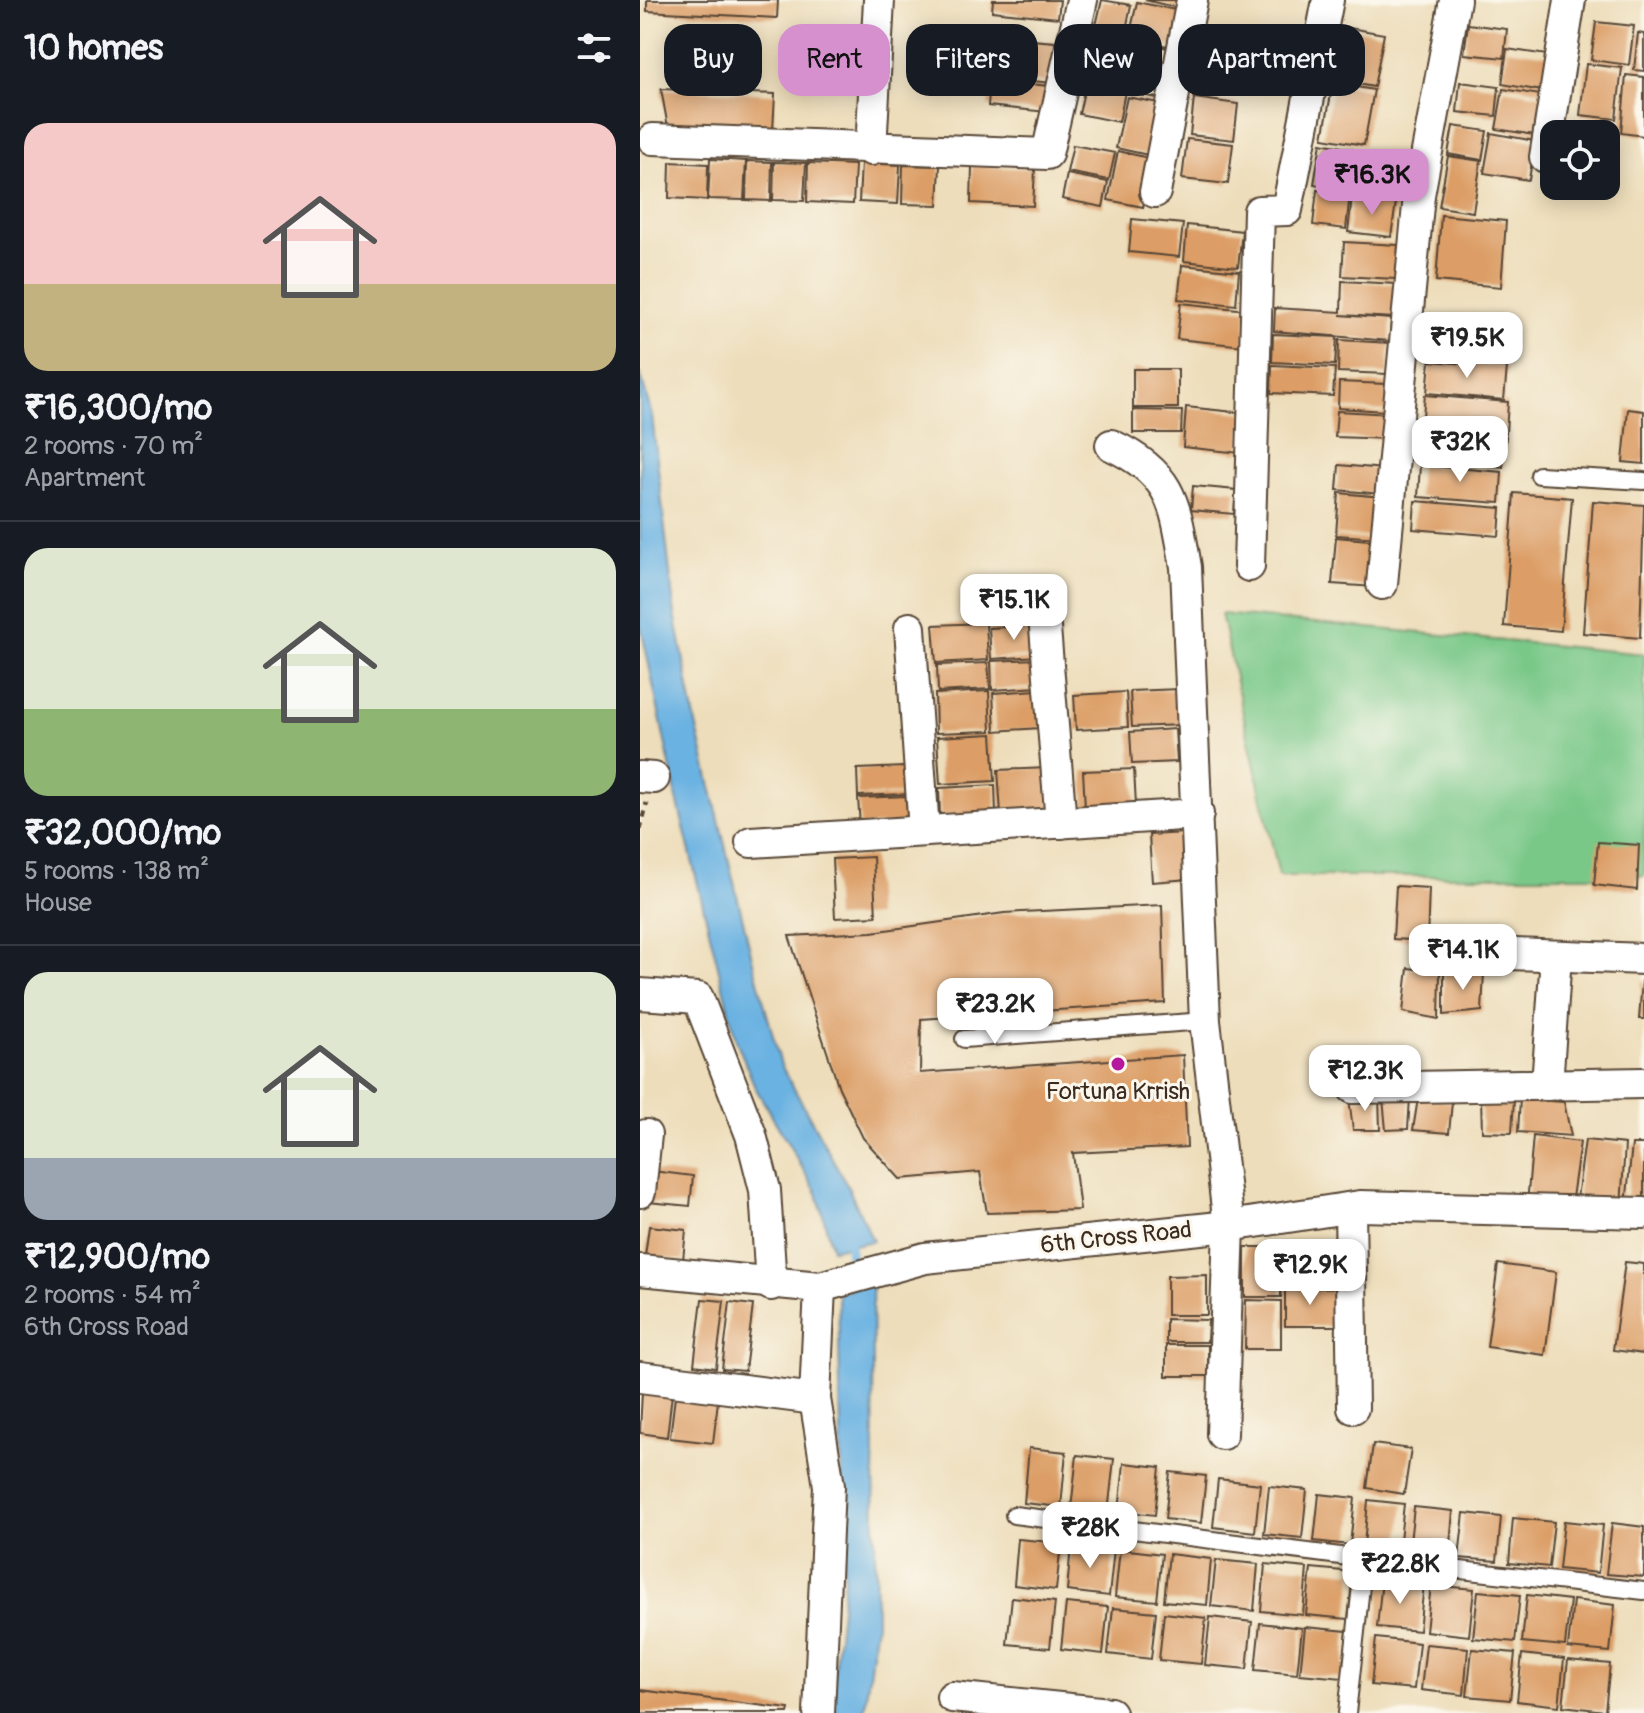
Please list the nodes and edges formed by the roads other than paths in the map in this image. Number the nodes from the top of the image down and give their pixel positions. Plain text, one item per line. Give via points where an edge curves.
1 (879, 0) edge
2 (1082, 0) edge
3 (1192, 0) edge
4 (1328, 0) edge
5 (1455, 0) edge
6 (1570, 0) edge
7 (1551, 120) edge
8 (653, 139) dead end
9 (871, 150) junction
10 (1155, 192) dead end
11 (1111, 445) dead end
12 (1539, 475) dead end
13 (1644, 481) edge
14 (1249, 566) dead end
15 (1382, 584) dead end
16 (910, 628) dead end
17 (1045, 628) dead end
18 (1198, 814) junction
19 (1061, 823) junction
20 (924, 831) junction
21 (751, 842) dead end
22 (1433, 951) dead end
23 (1556, 956) junction
24 (1644, 959) edge
25 (640, 994) edge
26 (1205, 1021) junction
27 (964, 1039) dead end
28 (1644, 1083) edge
29 (1547, 1085) junction
30 (1353, 1088) dead end
31 (646, 1135) dead end
32 (640, 1192) edge
33 (1350, 1208) junction
34 (1644, 1213) edge
35 (1229, 1226) junction
36 (640, 1270) edge
37 (830, 1284) junction
38 (771, 1285) junction
39 (640, 1377) edge
40 (815, 1399) junction
41 (1353, 1408) dead end
42 (1222, 1434) dead end
43 (1014, 1515) dead end
44 (1364, 1559) junction
45 (1644, 1591) edge
46 (952, 1697) dead end
47 (819, 1713) edge
48 (1110, 1713) edge
49 (1347, 1713) edge

1 - 9 street
2 - 9 street via 1047,154
3 - 10 street
4 - 14 street via 1287,210 1259,211
5 - 15 street via 1419,195
6 - 7 street
8 - 9 street
11 - 18 street via 1136,456 1162,479 1177,516 1186,567
12 - 13 lane
16 - 20 street
17 - 19 street
18 - 19 street
18 - 26 street
19 - 20 street
20 - 21 street
22 - 23 street
23 - 24 street
23 - 29 street
25 - 38 street via 698,998 765,1190
26 - 27 lane
26 - 35 street
28 - 29 street
29 - 30 street
31 - 32 street
33 - 34 street, 6th Cross Road
33 - 35 street, 6th Cross Road
33 - 41 street
35 - 37 street, 6th Cross Road via 925,1258
35 - 42 street
36 - 38 street, 6th Cross Road
37 - 38 street, 6th Cross Road
37 - 40 street
39 - 40 street
40 - 47 street via 829,1486
43 - 44 lane
44 - 45 lane
44 - 49 lane
46 - 48 street

